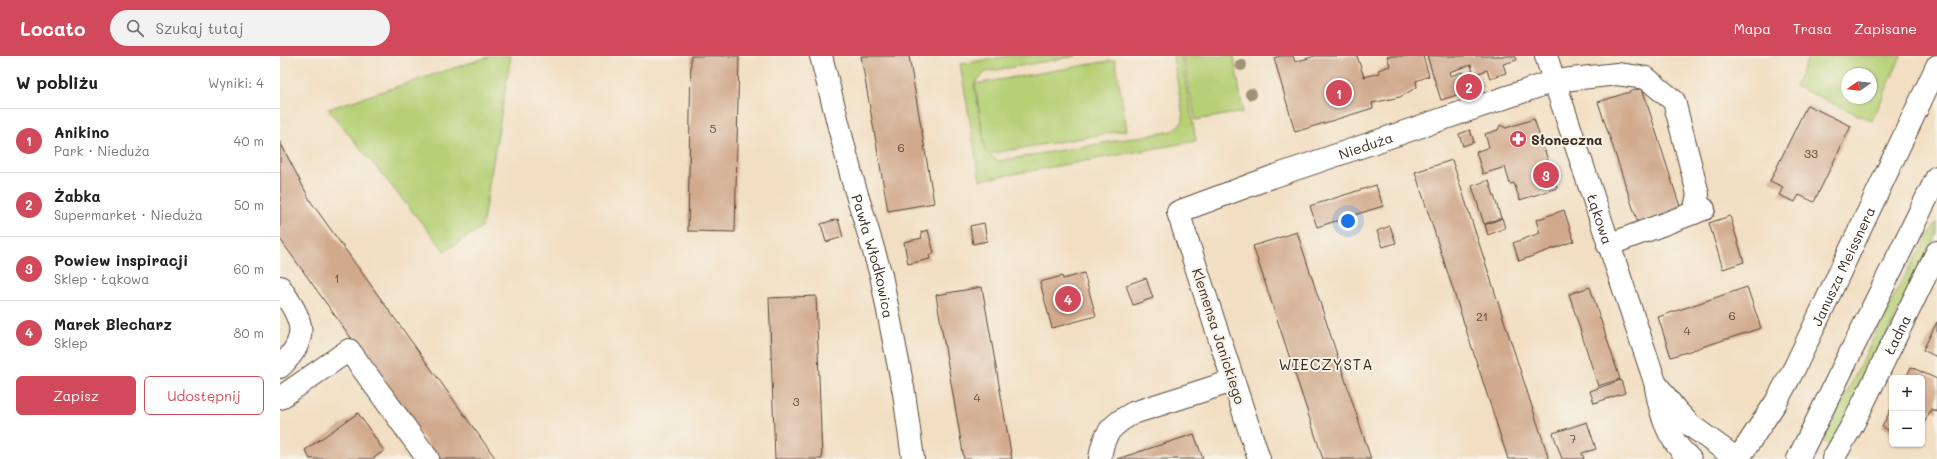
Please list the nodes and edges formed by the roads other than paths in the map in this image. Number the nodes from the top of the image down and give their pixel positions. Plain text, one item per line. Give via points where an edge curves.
1 (821, 56) edge
2 (1546, 56) edge
3 (1937, 66) edge
4 (1554, 81) junction
5 (1937, 177) edge
6 (1178, 212) joint
7 (1608, 245) junction
8 (1937, 252) edge
9 (280, 287) edge
10 (280, 367) edge
11 (1233, 381) junction
12 (1655, 382) junction
13 (280, 398) edge
14 (428, 459) edge
15 (913, 459) edge
16 (1100, 459) edge
17 (1259, 459) edge
18 (1690, 459) edge
19 (1737, 459) edge
20 (1798, 459) edge
21 (1833, 459) edge

1 - 15 street, Pawła Włodkowica via 852,178 881,275 904,393
2 - 4 street, Łąkowa
3 - 19 street, Janusza Meissnera via 1795,366 1776,402
4 - 6 street, Nieduża via 1272,177
4 - 7 street, Łąkowa
4 - 7 street, Nieduża via 1616,74 1636,76 1646,78 1674,101 1698,194 1699,211
5 - 20 street
6 - 11 street, Klemensa Janickiego
7 - 12 street, Łąkowa
8 - 21 street, Ładna via 1854,422
9 - 10 street via 295,310 301,325 300,340 292,356
11 - 16 street via 1133,413 1120,420 1108,431 1102,444
11 - 17 street, Klemensa Janickiego
12 - 18 street, Łąkowa via 1660,411 1668,433
12 - 19 street, Łąkowa via 1690,425
13 - 14 street via 349,350

